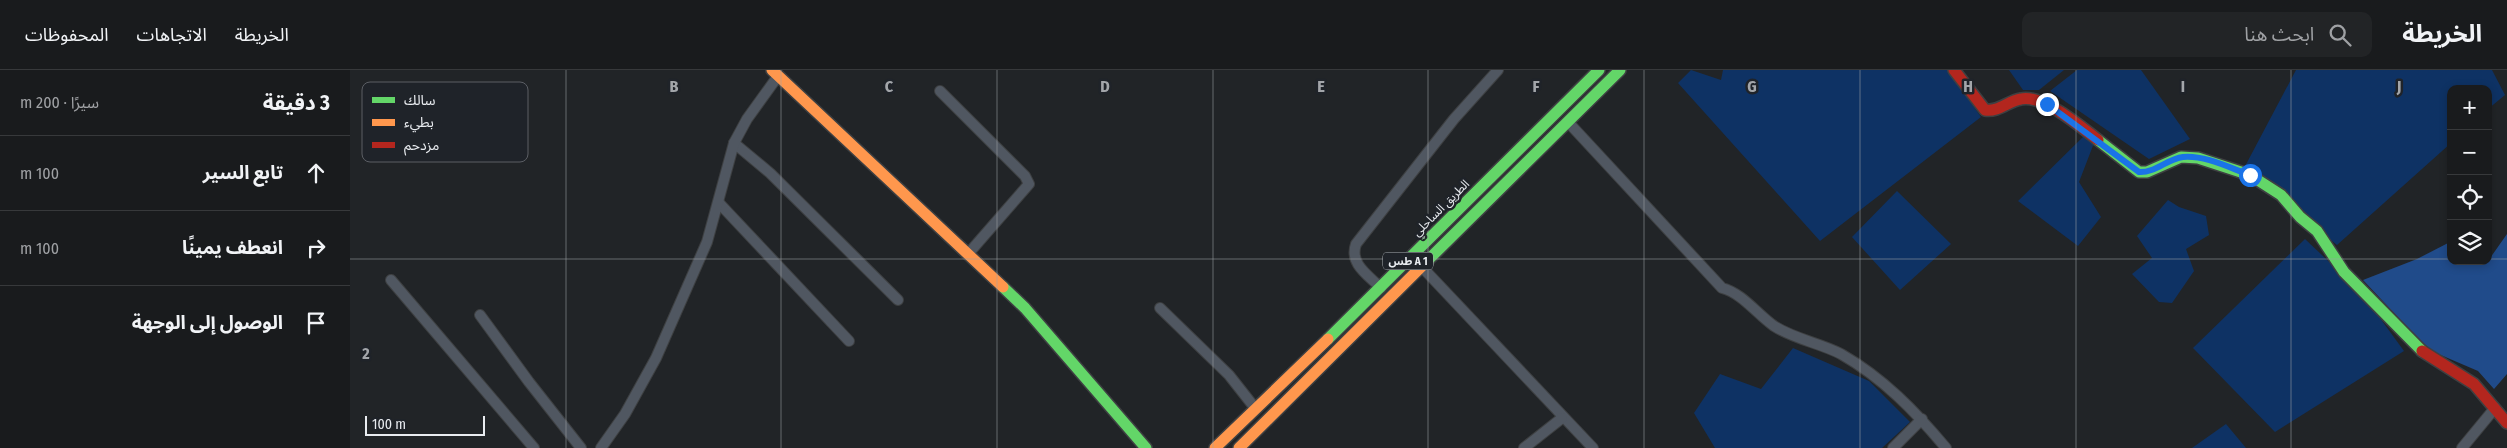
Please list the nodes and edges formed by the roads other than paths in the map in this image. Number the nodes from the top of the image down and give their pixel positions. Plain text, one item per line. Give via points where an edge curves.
1 (1498, 70) edge
2 (1599, 70) edge
3 (1620, 70) edge
4 (1954, 70) edge
5 (775, 73) edge
6 (940, 91) dead end
7 (1568, 122) junction
8 (734, 144) junction
9 (719, 203) junction
10 (968, 254) junction
11 (1421, 266) junction
12 (391, 280) dead end
13 (1381, 288) junction
14 (898, 300) dead end
15 (1160, 308) dead end
16 (480, 315) dead end
17 (849, 341) dead end
18 (1255, 408) junction
19 (2495, 408) junction
20 (1562, 418) junction
21 (1922, 419) junction
22 (2507, 423) edge
23 (534, 448) edge
24 (581, 448) edge
25 (601, 448) edge
26 (1146, 448) edge
27 (1214, 448) edge
28 (1239, 448) edge
29 (1524, 448) edge
30 (1593, 448) edge
31 (1893, 448) edge
32 (1946, 448) edge
33 (2462, 448) edge

1 - 13 street via 1454,119 1356,244 1356,263
2 - 13 main road, الطريق الساحلي / طس A 1
3 - 7 main road, طس A 1
4 - 19 main road via 1985,110 1995,111 2019,98 2047,104 2139,172 2147,172 2181,157 2198,158 2250,175 2281,195 2317,231 2344,272 2418,348 2474,384
5 - 8 street
5 - 10 main road
6 - 10 street via 1025,176 1029,184
7 - 11 main road, طس A 1
7 - 21 street via 1722,288 1735,294 1774,326 1840,354 1877,378
8 - 9 street
8 - 14 street via 770,173
9 - 17 street
9 - 25 street via 708,242 656,358 625,414
10 - 26 main road via 1025,308
11 - 20 street
11 - 28 main road, طس A 1
12 - 23 street
13 - 18 main road, الطريق الساحلي / طس A 1
15 - 18 street via 1229,375
16 - 24 street
18 - 27 main road, الطريق الساحلي / طس A 1
19 - 22 main road
19 - 33 street
20 - 29 street
20 - 30 street
21 - 31 street
21 - 32 street

